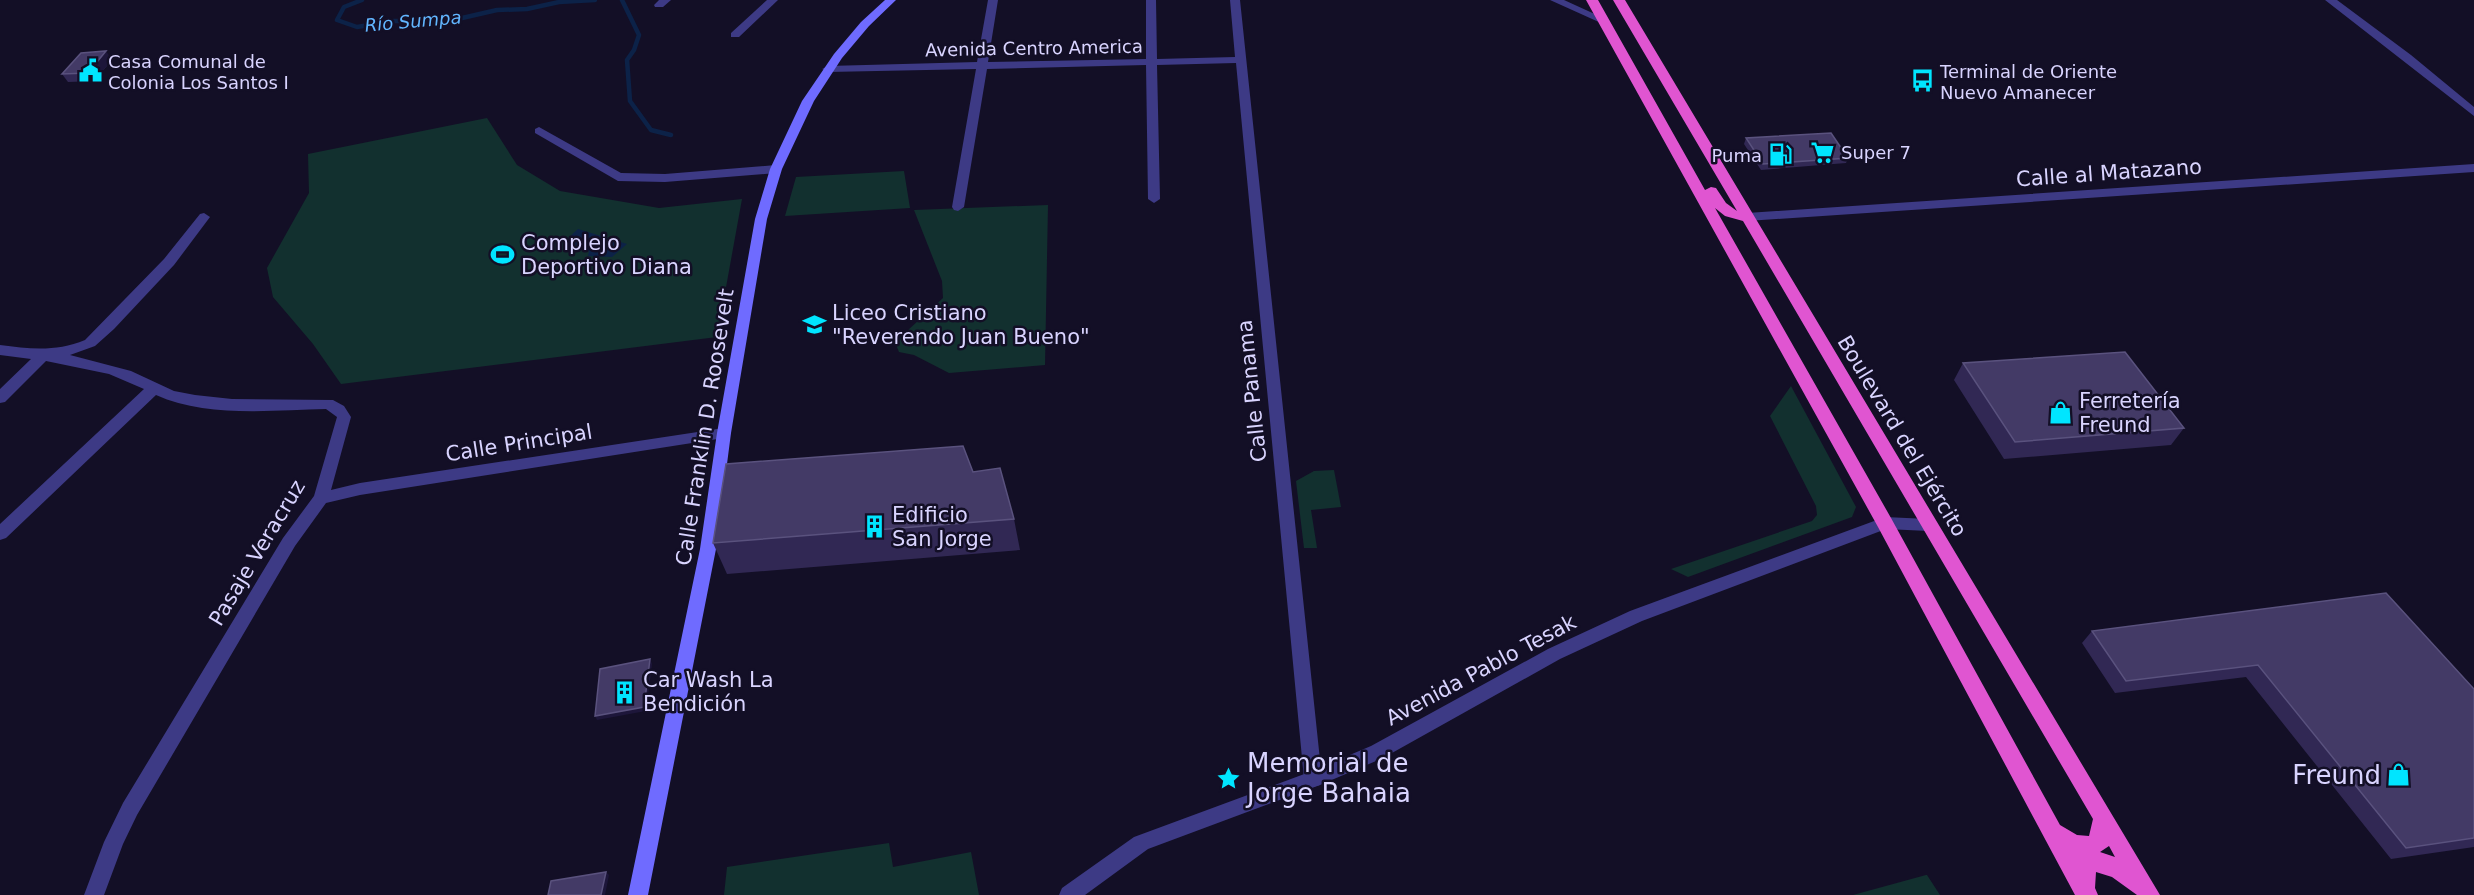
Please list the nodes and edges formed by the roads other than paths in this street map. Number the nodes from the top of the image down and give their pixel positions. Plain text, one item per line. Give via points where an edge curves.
1 (773, 0) edge
2 (891, 0) edge
3 (993, 0) edge
4 (1151, 0) edge
5 (1235, 0) edge
6 (1555, 0) edge
7 (1592, 0) edge
8 (1619, 0) edge
9 (2330, 0) edge
10 (1605, 21) junction
11 (735, 35) dead end
12 (1619, 47) junction
13 (1241, 60) junction
14 (1152, 62) junction
15 (983, 66) junction
16 (828, 69) junction
17 (2474, 114) edge
18 (539, 131) dead end
19 (2474, 168) edge
20 (776, 169) junction
21 (1154, 199) dead end
22 (958, 207) dead end
23 (204, 216) dead end
24 (1747, 217) junction
25 (0, 350) edge
26 (43, 355) junction
27 (153, 389) junction
28 (0, 398) edge
29 (724, 433) junction
30 (321, 498) junction
31 (1885, 523) junction
32 (1928, 525) junction
33 (0, 534) edge
34 (1314, 778) junction
35 (2103, 818) junction
36 (2048, 823) junction
37 (2086, 892) edge
38 (2148, 893) edge
39 (94, 895) edge
40 (638, 895) edge
41 (1069, 895) edge

1 - 11 street
2 - 16 main road, Calle Franklin D. Roosevelt via 865,24
3 - 15 street
4 - 14 street
5 - 13 street, Calle Panama
6 - 10 street
7 - 10 highway
8 - 24 highway, Boulevard del Ejército
9 - 17 street via 2407,57
10 - 12 highway
12 - 24 highway via 1640,65 1718,203 1728,213
12 - 31 highway
13 - 14 street, Avenida Centro America
13 - 34 street, Calle Panama
14 - 15 street, Avenida Centro America
14 - 21 street
15 - 16 street, Avenida Centro America
15 - 22 street
16 - 20 main road, Calle Franklin D. Roosevelt
18 - 20 street via 618,177 664,178
19 - 24 street, Calle al Matazano
20 - 29 main road, Calle Franklin D. Roosevelt via 756,240
23 - 26 street via 169,262 90,343
24 - 32 highway, Boulevard del Ejército
25 - 26 street, Pasaje Veracruz
26 - 27 street, Pasaje Veracruz via 93,363
26 - 28 street
27 - 30 street, Pasaje Veracruz via 211,402 328,404 339,410 344,417
27 - 33 street
29 - 30 street, Calle Principal
29 - 40 main road, Calle Franklin D. Roosevelt via 708,549
30 - 39 street, Pasaje Veracruz via 289,542 130,809
31 - 32 street, Avenida Pablo Tesak
31 - 34 street, Avenida Pablo Tesak via 1636,616 1554,654 1377,752
31 - 36 highway
32 - 35 highway, Boulevard del Ejército
34 - 41 street, Avenida Pablo Tesak via 1141,843
35 - 36 highway via 2102,840 2087,847 2069,843
35 - 38 highway, Boulevard del Ejército
36 - 37 highway
37 - 38 highway via 2083,872 2098,861 2114,865

